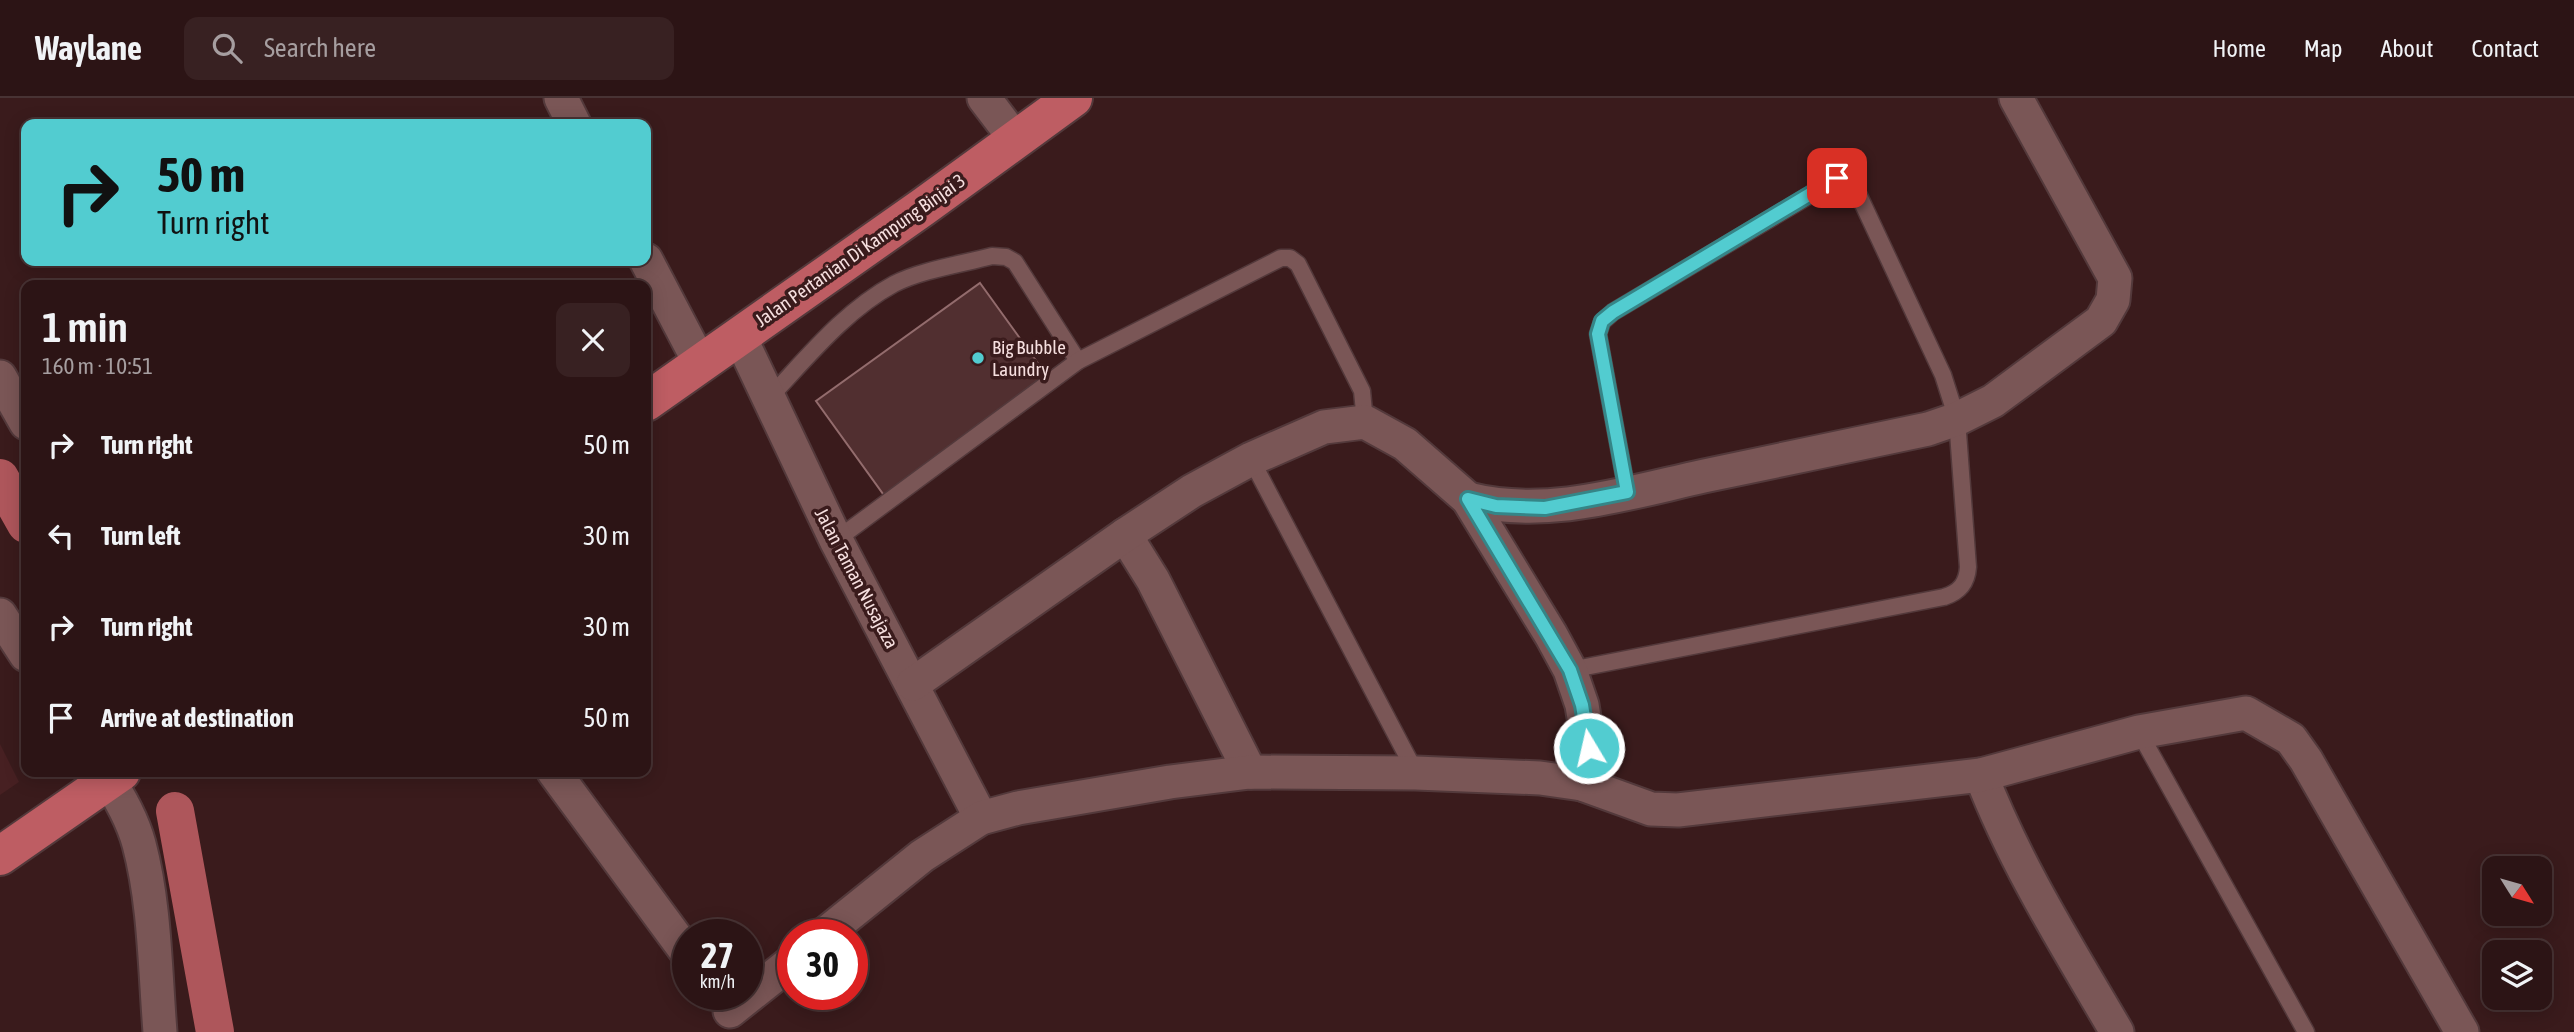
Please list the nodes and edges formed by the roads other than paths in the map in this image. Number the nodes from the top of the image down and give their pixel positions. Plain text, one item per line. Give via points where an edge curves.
1 (561, 98) edge
2 (984, 98) edge
3 (1073, 98) edge
4 (2016, 98) edge
5 (572, 119) edge
6 (1016, 140) junction
7 (649, 266) edge
8 (739, 335) junction
9 (1078, 361) junction
10 (700, 363) junction
11 (0, 377) edge
12 (651, 398) edge
13 (768, 399) junction
14 (21, 414) edge
15 (1957, 419) junction
16 (1364, 422) junction
17 (1251, 459) junction
18 (1627, 492) junction
19 (1468, 499) junction
20 (1125, 535) junction
21 (836, 540) junction
22 (0, 615) edge
23 (21, 647) edge
24 (1570, 670) junction
25 (913, 684) junction
26 (2139, 732) junction
27 (1250, 772) junction
28 (1416, 773) junction
29 (1981, 775) junction
30 (108, 777) edge
31 (112, 777) edge
32 (558, 777) edge
33 (1582, 785) junction
34 (982, 818) junction
35 (0, 856) edge
36 (844, 919) edge
37 (672, 932) edge
38 (777, 974) edge
39 (731, 1012) edge
40 (160, 1032) edge
41 (2118, 1032) edge
42 (2306, 1032) edge
43 (2462, 1032) edge

1 - 5 street
2 - 6 street
3 - 6 main road, Jalan Pertanian Di Kampung Binjai 3
4 - 15 street via 2115,278 2113,300 2101,321 1993,401
6 - 8 main road, Jalan Pertanian Di Kampung Binjai 3
7 - 10 street
8 - 10 main road, Jalan Pertanian Di Kampung Binjai 3
8 - 13 street, Jalan Taman Nusajaza
9 - 13 lane via 1015,262 992,256 896,283 869,300
9 - 16 lane via 1281,258 1290,258 1298,264 1362,391
9 - 21 lane
10 - 12 main road, Jalan Pertanian Di Kampung Binjai 3
11 - 14 street
13 - 21 street, Jalan Taman Nusajaza
15 - 18 street via 1928,429
15 - 18 lane via 1943,375 1854,185 1837,178 1602,321 1598,334
15 - 24 lane via 1968,567 1955,594
16 - 17 street via 1324,427
16 - 19 street via 1405,444
17 - 20 street
17 - 28 lane
18 - 19 street via 1545,508 1496,506
19 - 24 street
20 - 25 street
20 - 27 street via 1153,580
21 - 25 street, Jalan Taman Nusajaza
22 - 23 street
24 - 33 street via 1589,748
25 - 34 street, Jalan Taman Nusajaza
26 - 29 street
26 - 42 lane
26 - 43 street via 2246,713 2291,739
27 - 28 street
27 - 34 street via 1018,808
28 - 33 street via 1540,778
29 - 33 street via 1678,810 1651,809
29 - 41 street via 2000,825 2034,890
30 - 35 main road
31 - 40 street via 141,853
32 - 37 street
34 - 36 street via 922,856
38 - 39 street

